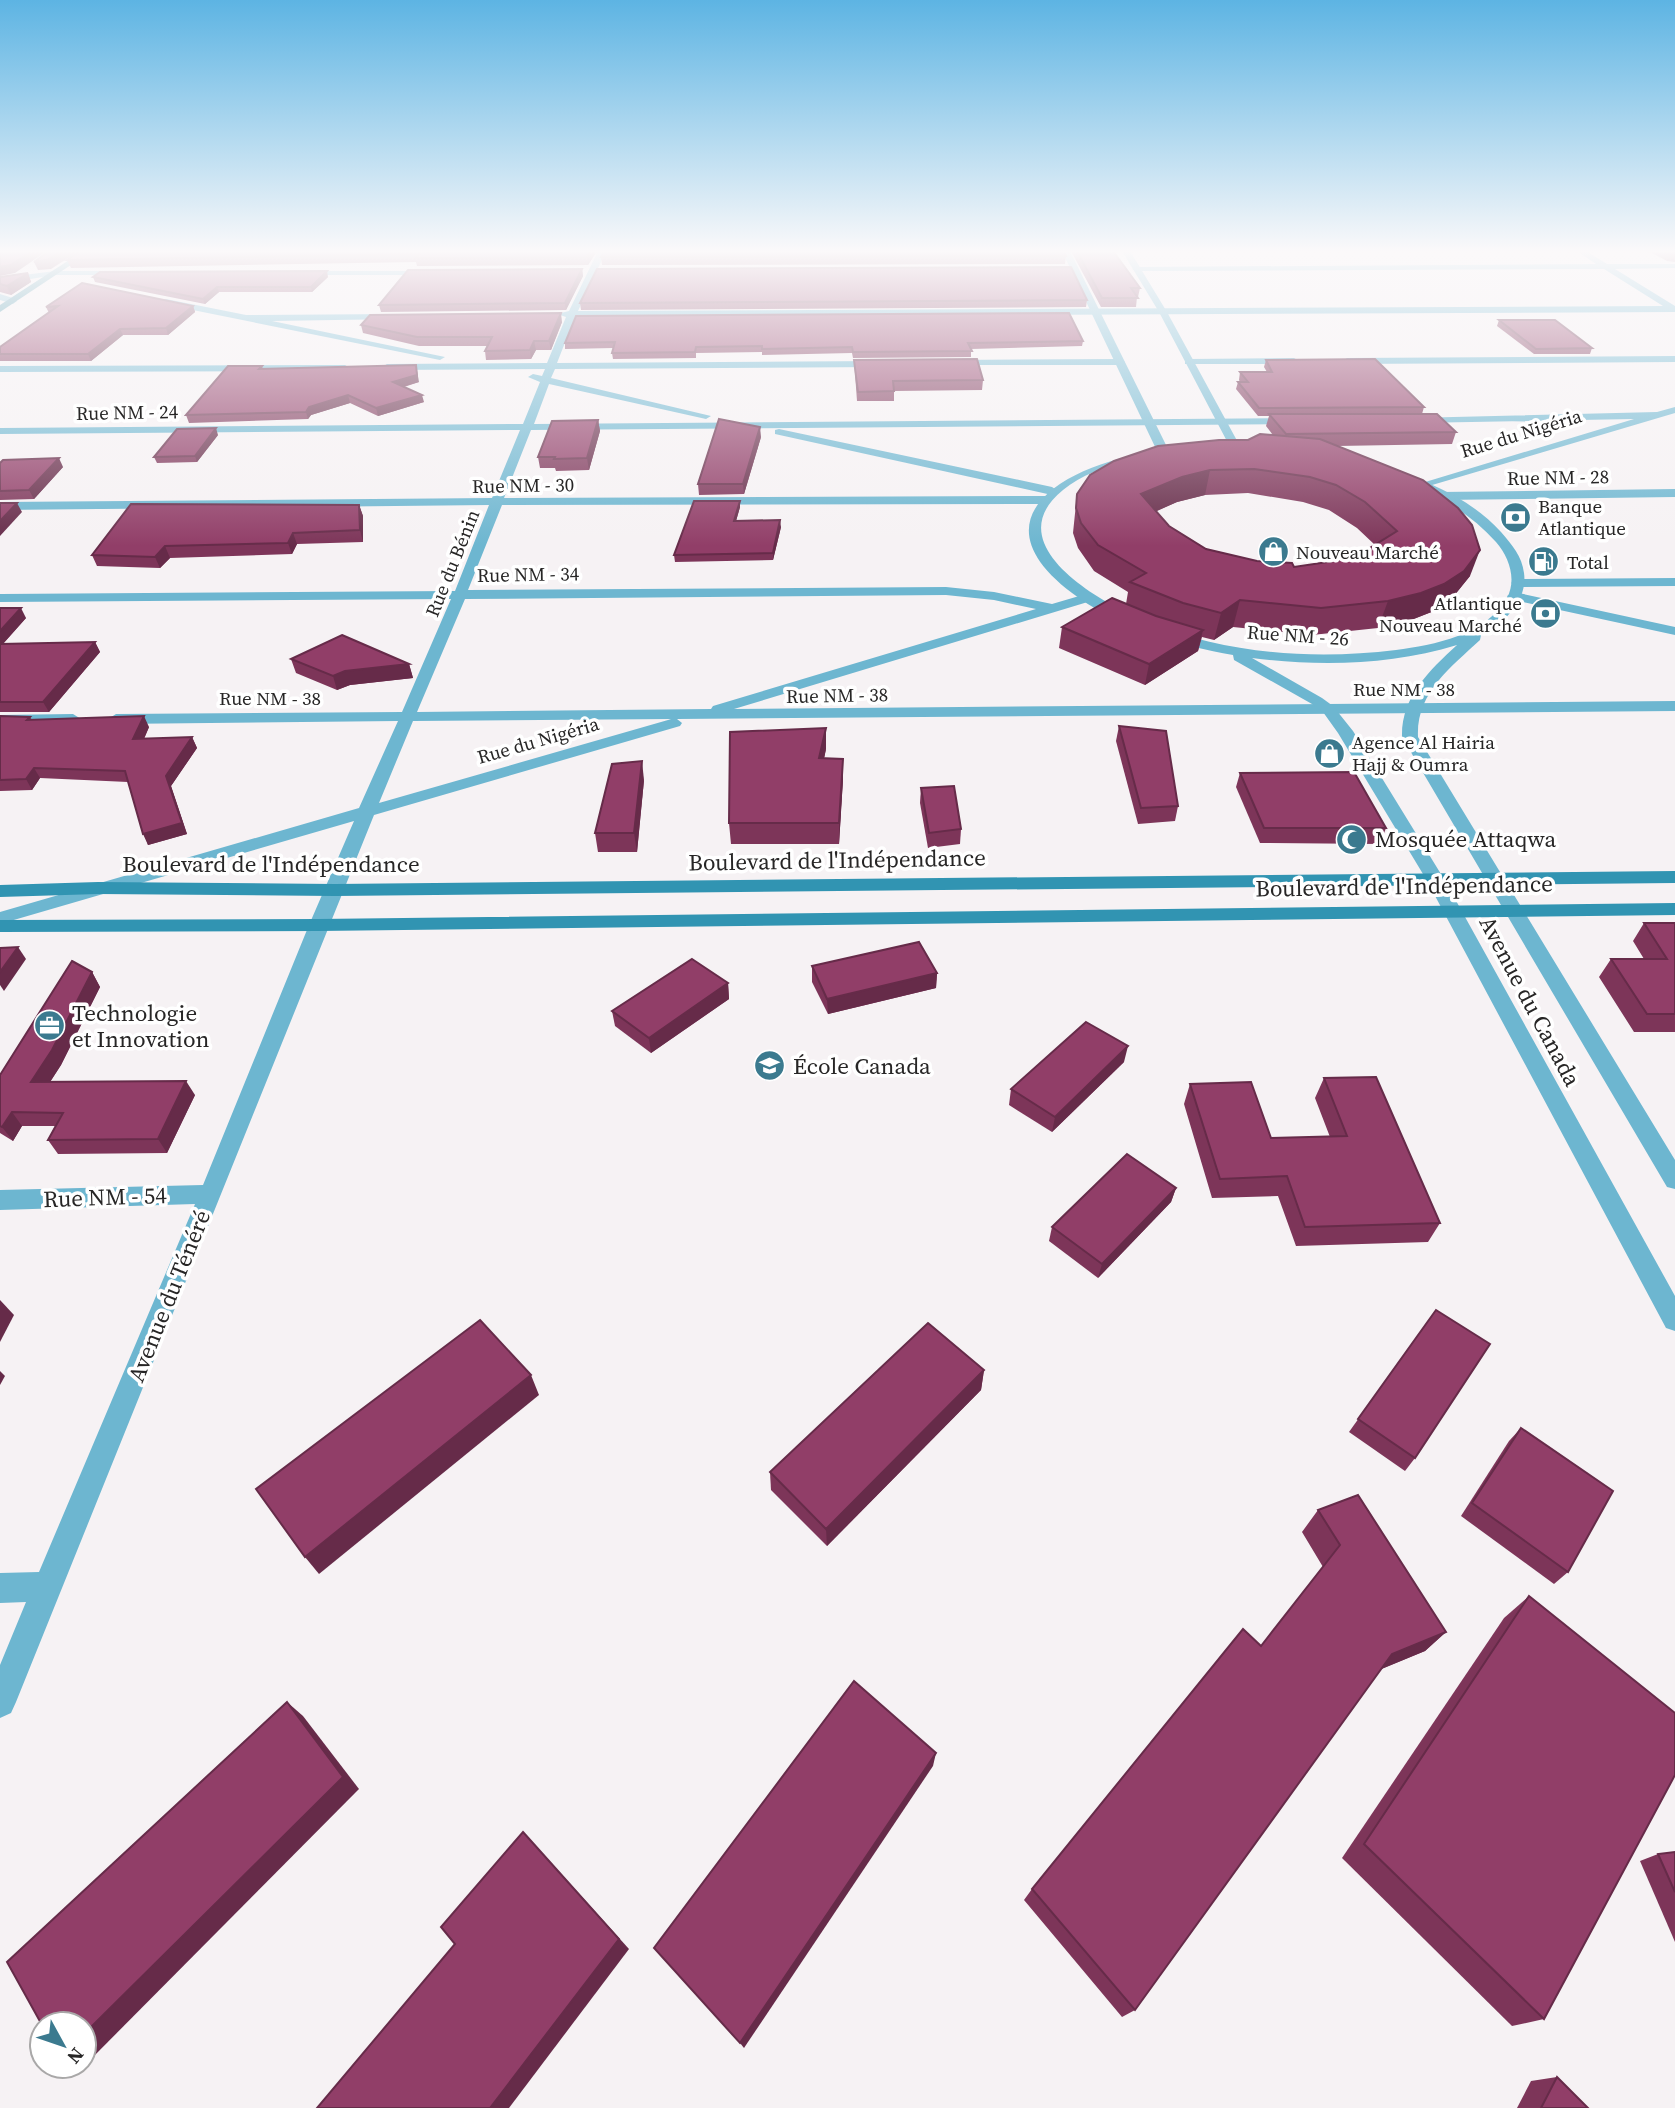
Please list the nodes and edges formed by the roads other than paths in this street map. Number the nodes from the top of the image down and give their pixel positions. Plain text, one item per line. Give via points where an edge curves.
1 (400, 349) edge
2 (558, 349) edge
3 (1114, 349) edge
4 (1182, 349) edge
5 (1675, 359) edge
6 (1299, 361) edge
7 (1341, 361) edge
8 (1120, 362) junction
9 (1188, 362) junction
10 (944, 363) edge
11 (890, 364) edge
12 (483, 366) junction
13 (363, 367) edge
14 (376, 367) edge
15 (0, 369) edge
16 (549, 374) junction
17 (1675, 410) edge
18 (1657, 415) junction
19 (1397, 420) edge
20 (1149, 421) junction
21 (1220, 421) junction
22 (1302, 421) edge
23 (528, 425) junction
24 (744, 425) junction
25 (0, 431) edge
26 (1237, 450) junction
27 (1164, 453) junction
28 (1418, 486) junction
29 (1675, 493) edge
30 (1050, 496) junction
31 (1440, 496) junction
32 (498, 503) junction
33 (0, 506) edge
34 (1675, 582) edge
35 (1516, 590) junction
36 (460, 594) junction
37 (0, 598) edge
38 (1086, 598) junction
39 (1054, 608) junction
40 (1488, 625) junction
41 (1675, 631) edge
42 (1223, 648) junction
43 (1675, 706) edge
44 (1328, 709) junction
45 (1411, 709) junction
46 (410, 716) junction
47 (696, 716) junction
48 (0, 720) edge
49 (367, 812) junction
50 (1675, 877) edge
51 (1435, 879) junction
52 (1493, 879) junction
53 (97, 888) junction
54 (335, 890) junction
55 (0, 891) edge
56 (1675, 909) edge
57 (1451, 910) junction
58 (1514, 910) junction
59 (0, 918) edge
60 (318, 925) junction
61 (0, 926) edge
62 (1675, 1180) edge
63 (211, 1194) junction
64 (0, 1200) edge
65 (1675, 1320) edge
66 (48, 1587) junction
67 (0, 1588) edge
68 (0, 1702) edge

1 - 12 street
2 - 16 street, Rue du Bénin
3 - 8 street
4 - 9 street
5 - 7 street
6 - 9 street
8 - 10 street
8 - 20 street
9 - 21 street
11 - 16 street
12 - 14 street
12 - 16 street
13 - 15 street
16 - 23 street, Rue du Bénin
16 - 24 street
17 - 18 street, Rue du Nigéria
18 - 19 street
18 - 28 street, Rue du Nigéria
20 - 21 street, Rue NM - 24
20 - 24 street, Rue NM - 24
20 - 27 street
21 - 22 street, Rue NM - 24
21 - 26 street
23 - 24 street, Rue NM - 24
23 - 25 street, Rue NM - 24
23 - 32 street, Rue du Bénin
24 - 30 street
26 - 27 street
26 - 28 street via 1316,458
27 - 30 street via 1100,467
28 - 31 street
29 - 31 street, Rue NM - 28
30 - 32 street, Rue NM - 30
30 - 38 street, Rue NM - 26 via 1037,514 1038,547 1047,564
31 - 35 street via 1478,518 1504,543 1513,557
32 - 33 street, Rue NM - 30
32 - 36 street, Rue du Bénin
34 - 35 street
35 - 40 street, Rue NM - 26 via 1504,611
35 - 41 street
36 - 37 street, Rue NM - 34
36 - 39 street, Rue NM - 34 via 946,591
36 - 46 street, Rue du Bénin
38 - 39 street, Rue du Nigéria
38 - 42 street, Rue NM - 26 via 1133,622
39 - 47 street, Rue du Nigéria
40 - 42 street, Rue NM - 26 via 1447,644 1360,658 1292,657
40 - 45 street via 1426,686
42 - 44 street, Avenue du Canada
43 - 45 street, Rue NM - 38
44 - 45 street, Rue NM - 38
44 - 47 street, Rue NM - 38
44 - 51 street, Avenue du Canada
45 - 52 street, Avenue du Canada via 1410,737
46 - 47 street, Rue NM - 38
46 - 48 street, Rue NM - 38
46 - 49 street, Rue du Bénin
47 - 49 street, Rue du Nigéria
49 - 53 street, Rue du Nigéria
49 - 54 street, Rue du Bénin
50 - 52 main road, Boulevard de l'Indépendance
51 - 52 main road, Boulevard de l'Indépendance
51 - 54 main road, Boulevard de l'Indépendance
51 - 57 street, Avenue du Canada
52 - 58 street, Avenue du Canada
53 - 54 main road, Boulevard de l'Indépendance
53 - 55 main road, Boulevard de l'Indépendance
53 - 59 street, Rue du Nigéria
54 - 60 street, Avenue du Ténéré
56 - 58 main road, Boulevard de l'Indépendance
57 - 58 main road, Boulevard de l'Indépendance
57 - 60 main road, Boulevard de l'Indépendance
57 - 65 street, Avenue du Canada
58 - 62 street, Avenue du Canada
60 - 61 main road, Boulevard de l'Indépendance
60 - 63 street, Avenue du Ténéré
63 - 64 street, Rue NM - 54
63 - 66 street, Avenue du Ténéré
66 - 67 street
66 - 68 street, Avenue du Ténéré

